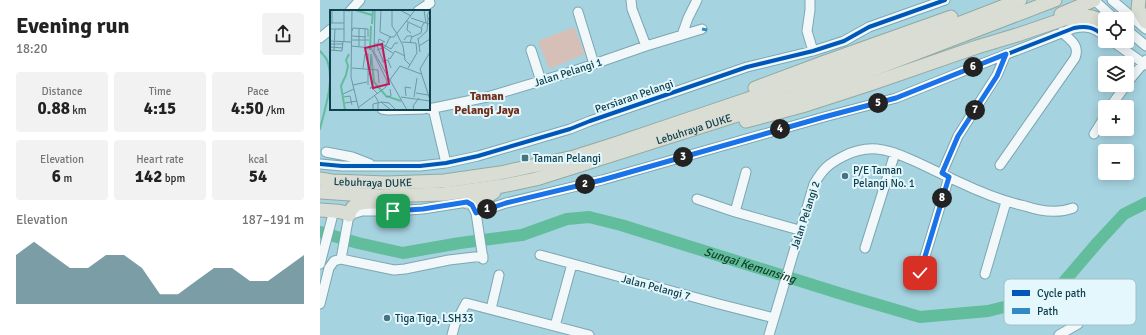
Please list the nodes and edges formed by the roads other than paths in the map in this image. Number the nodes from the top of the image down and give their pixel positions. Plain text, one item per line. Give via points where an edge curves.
1 (360, 0) edge
2 (429, 0) edge
3 (631, 0) edge
4 (697, 0) edge
5 (810, 0) edge
6 (945, 0) edge
7 (1000, 0) edge
8 (1020, 0) edge
9 (1055, 0) edge
10 (1094, 0) edge
11 (1112, 0) edge
12 (1139, 0) edge
13 (990, 2) edge
14 (351, 10) edge
15 (420, 10) edge
16 (578, 12) dead end
17 (1107, 12) edge
18 (1098, 19) edge
19 (1146, 22) edge
20 (330, 29) edge
21 (702, 29) dead end
22 (1146, 29) edge
23 (1098, 31) edge
24 (1062, 32) junction
25 (682, 34) junction
26 (1134, 36) edge
27 (320, 38) edge
28 (646, 46) junction
29 (1146, 46) edge
30 (977, 47) junction
31 (1122, 48) edge
32 (531, 50) dead end
33 (813, 51) junction
34 (1006, 54) junction
35 (1145, 63) edge
36 (594, 64) junction
37 (870, 64) junction
38 (1134, 75) edge
39 (540, 81) junction
40 (430, 109) edge
41 (428, 110) edge
42 (1098, 127) edge
43 (1094, 134) dead end
44 (630, 139) junction
45 (326, 152) dead end
46 (895, 153) junction
47 (607, 157) junction
48 (446, 162) junction
49 (320, 164) edge
50 (1000, 165) dead end
51 (376, 166) junction
52 (746, 172) dead end
53 (945, 175) junction
54 (320, 179) edge
55 (502, 186) junction
56 (320, 192) edge
57 (444, 194) junction
58 (698, 199) dead end
59 (467, 202) junction
60 (1006, 202) junction
61 (1073, 208) dead end
62 (320, 210) edge
63 (735, 212) junction
64 (476, 213) junction
65 (349, 215) junction
66 (332, 218) dead end
67 (800, 230) junction
68 (864, 248) dead end
69 (341, 255) junction
70 (540, 255) dead end
71 (320, 264) edge
72 (572, 264) junction
73 (920, 273) dead end
74 (985, 274) dead end
75 (499, 275) dead end
76 (320, 304) edge
77 (491, 309) junction
78 (774, 318) junction
79 (1076, 325) edge
80 (555, 326) junction
81 (452, 335) edge
82 (588, 335) edge
83 (769, 335) edge
84 (1059, 335) edge

1 - 14 street
2 - 15 street via 430,3
3 - 28 street
4 - 25 street
5 - 33 street via 807,31
6 - 33 street, Persiaran Pelangi via 869,27 844,41
7 - 13 highway
8 - 37 highway, Lebuhraya DUKE
9 - 37 highway, Lebuhraya DUKE
10 - 17 street
10 - 30 highway
11 - 22 street
12 - 19 highway via 1138,9
13 - 44 highway via 669,119
16 - 36 street
18 - 30 highway via 1083,16 1064,19
20 - 27 street
21 - 25 street, Jalan Pelangi 1
23 - 24 street via 1081,27
24 - 34 street
24 - 50 street via 1077,46 1075,58
25 - 28 street, Jalan Pelangi 1
26 - 29 street
28 - 36 street, Jalan Pelangi 1
30 - 47 highway via 802,106 640,152
31 - 35 street
32 - 39 street
33 - 48 street, Persiaran Pelangi via 747,67 570,129 478,156
34 - 53 street via 997,76 958,136
34 - 64 street via 896,98
35 - 38 street
36 - 39 street, Jalan Pelangi 1
37 - 44 highway, Lebuhraya DUKE
37 - 47 highway, Lebuhraya DUKE via 791,98
39 - 40 street, Jalan Pelangi 1 via 487,97
41 - 48 street
42 - 43 street
44 - 54 highway, Lebuhraya DUKE via 554,162 444,181 387,183
45 - 51 street via 352,157
46 - 53 street, Jalan Pelangi 2
46 - 67 street, Jalan Pelangi 2 via 877,148 861,150 831,162 814,184
46 - 68 street
47 - 55 highway, Lebuhraya DUKE via 536,179
48 - 51 street, Persiaran Pelangi via 420,166
49 - 51 street, Persiaran Pelangi
52 - 63 street
53 - 60 street, Jalan Pelangi 2
53 - 73 street
55 - 57 highway, Lebuhraya DUKE
55 - 59 highway via 491,194
56 - 57 highway, Lebuhraya DUKE via 380,196
57 - 65 highway via 429,201 360,203 353,207
58 - 63 street
59 - 64 street
59 - 65 street via 423,209 362,211
60 - 61 street, Jalan Pelangi 2 via 1041,210 1065,211
60 - 74 street
62 - 65 highway
63 - 67 street
64 - 69 street via 483,255 394,270
65 - 69 street
66 - 71 street
67 - 78 street, Jalan Pelangi 2
69 - 76 street via 329,268
70 - 72 street, Jalan Pelangi 7
72 - 78 street, Jalan Pelangi 7
72 - 80 street
75 - 77 street
77 - 80 street
77 - 81 street via 466,303
78 - 83 street, Jalan Pelangi 2
79 - 84 street
80 - 82 street

